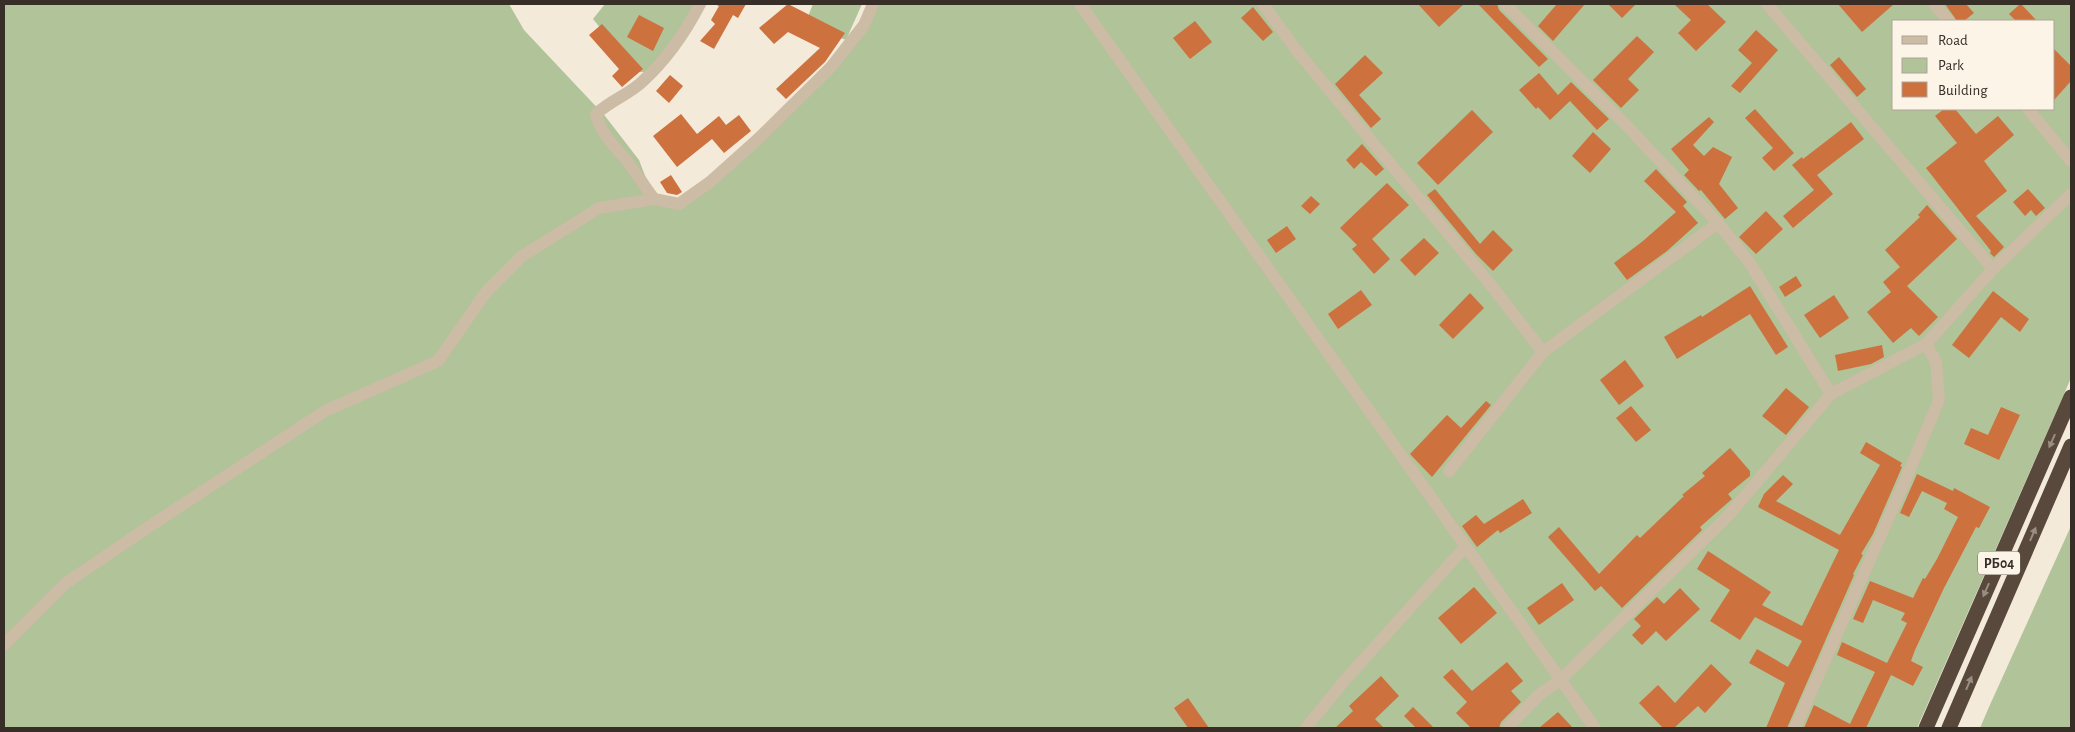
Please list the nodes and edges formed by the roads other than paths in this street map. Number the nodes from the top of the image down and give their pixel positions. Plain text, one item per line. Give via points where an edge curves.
1 (700, 4) edge
2 (873, 4) edge
3 (1080, 4) edge
4 (1263, 4) edge
5 (1505, 4) edge
6 (1767, 4) edge
7 (1934, 4) edge
8 (1948, 20) edge
9 (2029, 110) edge
10 (2071, 161) edge
11 (2071, 194) edge
12 (654, 199) junction
13 (1718, 224) junction
14 (1992, 269) junction
15 (1926, 344) junction
16 (1543, 352) junction
17 (1831, 394) junction
18 (2071, 397) edge
19 (2071, 446) edge
20 (1449, 471) dead end
21 (1465, 547) junction
22 (4, 645) edge
23 (1559, 681) junction
24 (1306, 728) edge
25 (1507, 728) edge
26 (1594, 728) edge
27 (1795, 728) edge
28 (1926, 728) edge
29 (1949, 728) edge

1 - 12 street via 666,56 642,82 596,114 606,137
2 - 12 street via 864,25 831,67 710,182 679,204
3 - 21 street
4 - 16 street via 1297,51
5 - 13 street via 1626,125
6 - 14 street
7 - 8 street
9 - 10 street
11 - 14 street
12 - 22 street via 599,208 522,256 486,292 438,361 325,411 146,528 66,583
13 - 16 street
13 - 17 street via 1749,262
14 - 15 street
15 - 17 street
15 - 27 street via 1936,362 1939,400
16 - 20 street
17 - 23 street via 1728,516
18 -> 28 highway, РБ04
29 -> 19 highway, РБ04
21 - 23 street
21 - 24 street
23 - 25 street via 1540,694
23 - 26 street

